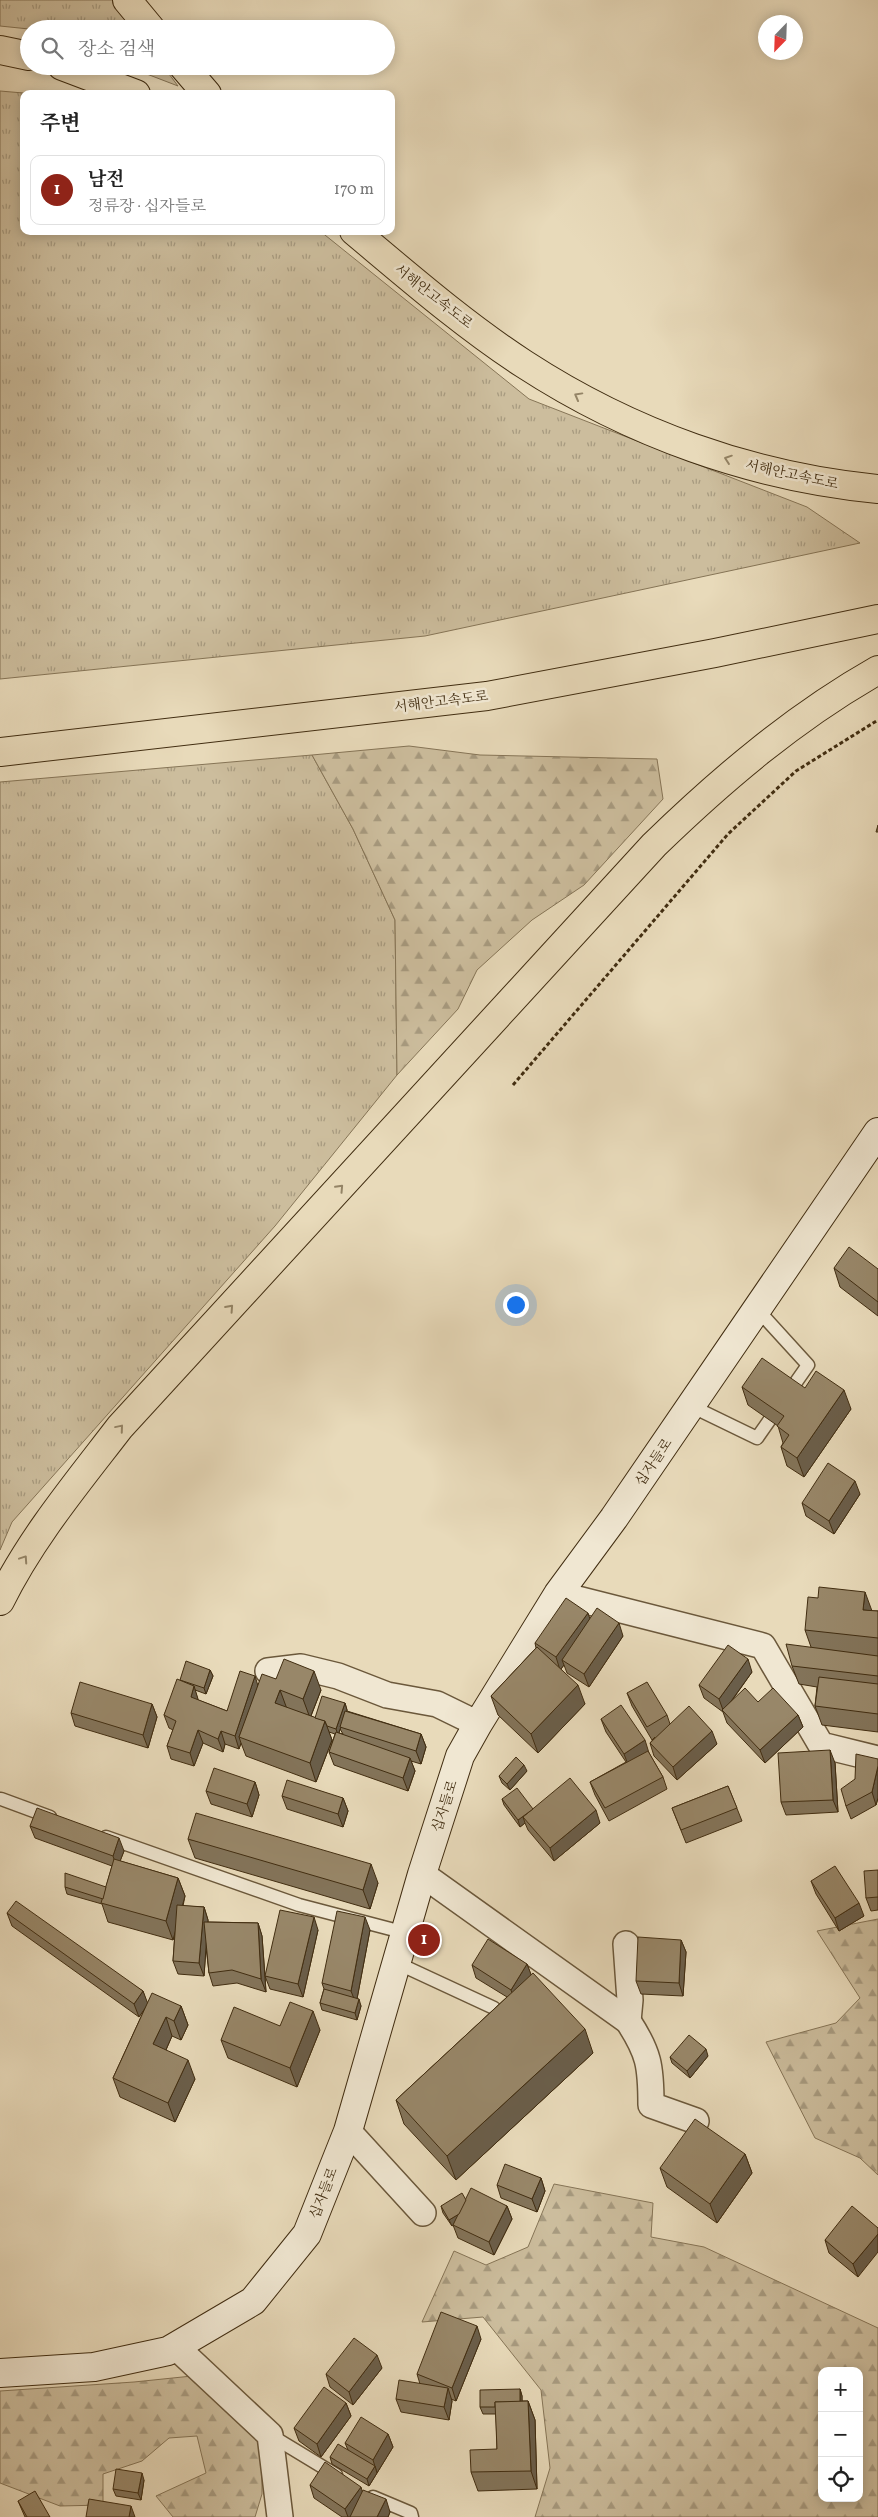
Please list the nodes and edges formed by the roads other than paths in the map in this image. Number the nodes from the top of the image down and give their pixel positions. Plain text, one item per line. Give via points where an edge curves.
1 (127, 0) edge
2 (144, 20) edge
3 (0, 50) edge
4 (20, 54) edge
5 (86, 75) edge
6 (190, 75) edge
7 (125, 90) edge
8 (203, 90) edge
9 (359, 235) edge
10 (878, 489) edge
11 (878, 619) edge
12 (878, 670) edge
13 (0, 752) edge
14 (878, 1132) edge
15 (757, 1309) junction
16 (691, 1406) junction
17 (558, 1594) junction
18 (0, 1601) edge
19 (268, 1671) dead end
20 (478, 1724) junction
21 (878, 1759) edge
22 (1, 1799) edge
23 (66, 1822) edge
24 (94, 1832) edge
25 (422, 1874) junction
26 (406, 1933) junction
27 (626, 1944) dead end
28 (397, 1963) junction
29 (494, 2008) edge
30 (628, 2021) junction
31 (696, 2121) edge
32 (348, 2130) junction
33 (423, 2213) dead end
34 (176, 2347) junction
35 (0, 2373) edge
36 (270, 2435) junction
37 (348, 2483) edge
38 (364, 2492) edge
39 (280, 2517) edge
40 (412, 2517) edge

1 - 2 highway
3 - 4 highway
5 - 7 highway
6 - 8 highway
10 -> 9 highway, 서해안고속도로 via 826,483 752,467 674,440 595,406 523,363
11 - 13 highway, 서해안고속도로 via 488,696
18 -> 12 highway via 59,1506 120,1427 654,845 706,795 773,740 840,692
14 - 15 main road, 십자들로
15 - 16 main road, 십자들로
15 - 16 lane via 808,1366 758,1438
16 - 17 main road, 십자들로
17 - 20 main road, 십자들로
17 - 21 street via 763,1646 821,1745
19 - 20 street via 301,1667 338,1676 387,1695 437,1704
20 - 25 main road, 십자들로 via 460,1756
22 - 23 lane
24 - 26 lane via 299,1905
25 - 26 main road, 십자들로
25 - 30 street
26 - 28 main road, 십자들로
27 - 30 street via 630,2000
28 - 29 lane
28 - 32 main road, 십자들로
30 - 31 street via 644,2045 651,2072 651,2105
32 - 33 street
32 - 34 main road, 십자들로 via 307,2234 253,2301
34 - 35 main road, 십자들로 via 94,2367
34 - 36 street
36 - 37 lane
36 - 39 street
38 - 40 lane via 411,2513

